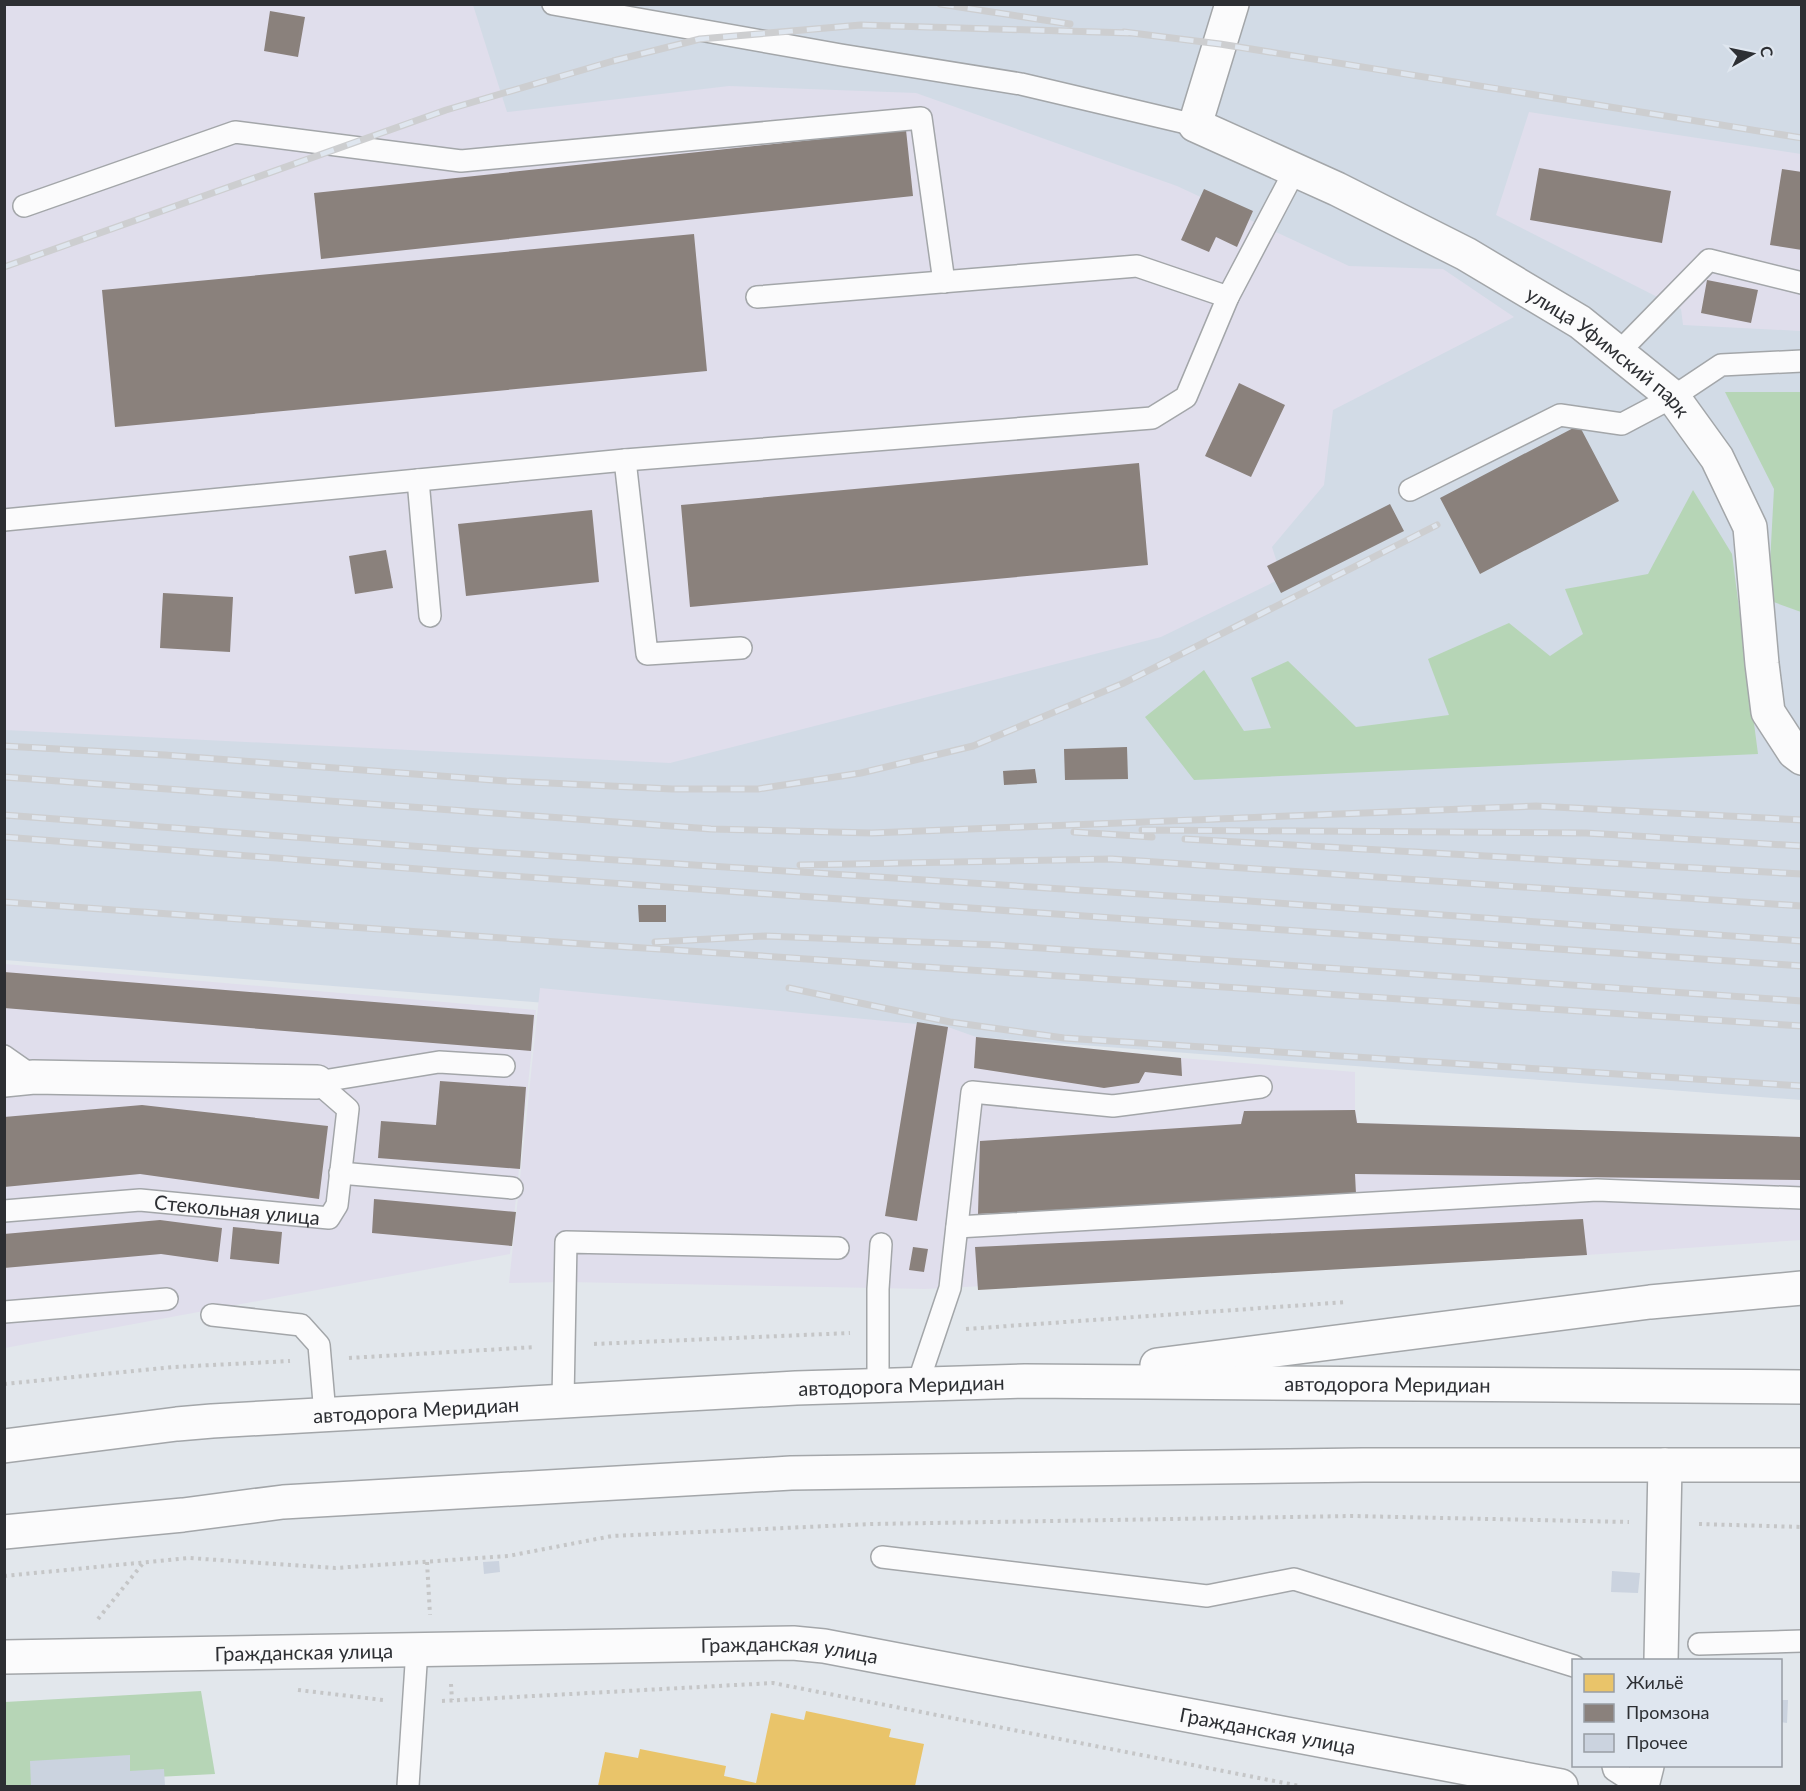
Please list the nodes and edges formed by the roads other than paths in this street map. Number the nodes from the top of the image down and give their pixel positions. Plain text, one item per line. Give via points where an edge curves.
1 (553, 4) edge
2 (1232, 4) edge
3 (1195, 125) junction
4 (1295, 170) junction
5 (24, 206) dead end
6 (944, 282) junction
7 (1802, 283) edge
8 (757, 297) dead end
9 (1228, 297) junction
10 (1618, 352) junction
11 (1802, 361) edge
12 (1673, 397) junction
13 (625, 460) junction
14 (418, 480) junction
15 (1410, 490) dead end
16 (4, 520) edge
17 (430, 616) dead end
18 (741, 648) dead end
19 (1802, 758) edge
20 (4, 1056) edge
21 (504, 1066) dead end
22 (19, 1078) edge
23 (316, 1082) junction
24 (1261, 1087) dead end
25 (340, 1173) junction
26 (512, 1188) dead end
27 (1802, 1198) edge
28 (4, 1211) edge
29 (957, 1227) junction
30 (881, 1244) dead end
31 (838, 1248) dead end
32 (1802, 1287) edge
33 (167, 1299) dead end
34 (4, 1311) edge
35 (212, 1315) dead end
36 (1024, 1381) junction
37 (917, 1386) junction
38 (878, 1387) junction
39 (1802, 1387) edge
40 (563, 1400) junction
41 (325, 1414) junction
42 (4, 1446) edge
43 (1802, 1464) edge
44 (1665, 1465) junction
45 (4, 1532) edge
46 (882, 1557) dead end
47 (1802, 1641) edge
48 (1700, 1644) dead end
49 (417, 1649) junction
50 (4, 1658) edge
51 (1661, 1659) edge
52 (1572, 1665) edge
53 (1613, 1767) edge
54 (1647, 1767) edge
55 (408, 1786) edge
56 (1560, 1786) edge
57 (1641, 1786) edge

1 - 3 lane via 1021,84
2 - 3 main road
3 - 4 main road, улица Уфимский парк
4 - 9 lane
4 - 10 main road, улица Уфимский парк via 1466,254 1580,322
5 - 6 lane via 235,132 461,161 921,118
6 - 8 lane
6 - 9 lane via 1137,266
7 - 10 lane via 1709,260
9 - 13 lane via 1186,397 1152,418
10 - 12 main road, улица Уфимский парк
11 - 12 lane via 1721,364
12 - 15 lane via 1622,424 1560,415
12 - 19 main road, улица Уфимский парк via 1717,458 1750,527 1768,712
13 - 14 lane
13 - 18 lane via 647,654
14 - 16 lane
14 - 17 lane
20 - 22 lane
21 - 23 lane via 439,1062
22 - 23 main road
23 - 25 lane, Стекольная улица via 348,1109
24 - 29 lane via 1113,1106 972,1092
25 - 26 lane
25 - 28 lane, Стекольная улица via 337,1205 329,1218 140,1200
27 - 29 lane via 1597,1190
29 - 37 lane via 950,1288
30 - 38 lane
31 - 40 lane via 566,1242
32 - 36 main road via 1650,1302
33 - 34 lane
35 - 41 lane via 301,1325 319,1346
36 - 37 main road, автодорога Меридиан
36 - 39 main road, автодорога Меридиан
37 - 38 main road, автодорога Меридиан
38 - 40 main road, автодорога Меридиан
40 - 41 main road, автодорога Меридиан
41 - 42 main road, автодорога Меридиан via 177,1424
43 - 44 main road
44 - 45 main road via 791,1473 283,1502
44 - 51 main road
46 - 52 lane via 1207,1596 1294,1579
47 - 48 lane
49 - 50 main road, Гражданская улица
49 - 55 lane
49 - 56 main road, Гражданская улица via 793,1643 824,1646
53 - 57 lane
54 - 57 main road

